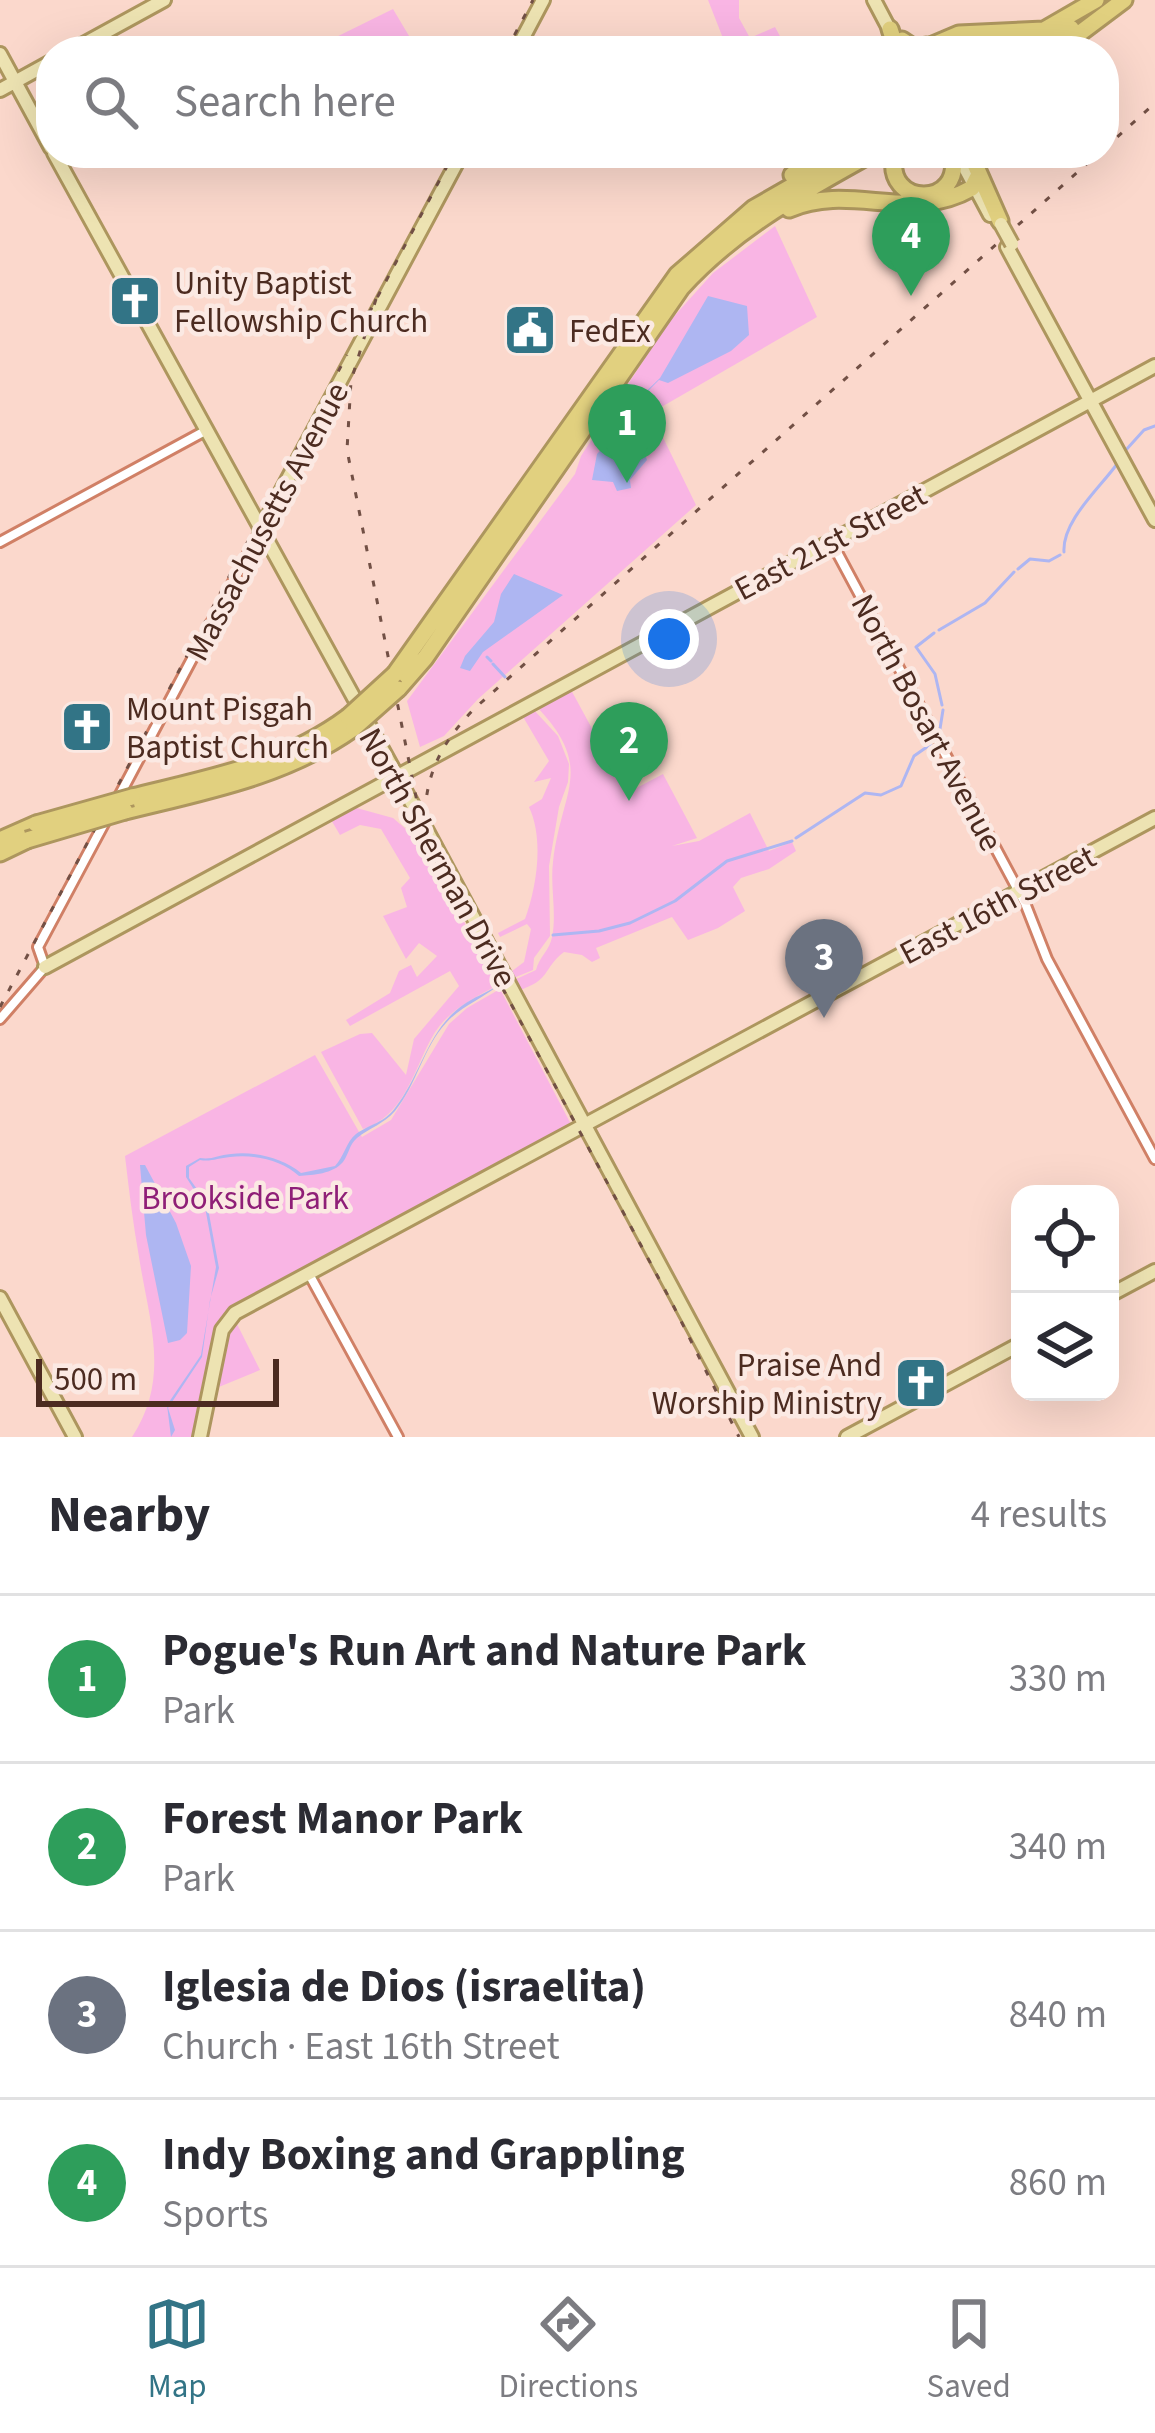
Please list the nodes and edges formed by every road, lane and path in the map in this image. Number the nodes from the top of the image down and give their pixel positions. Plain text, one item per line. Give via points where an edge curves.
1 (164, 0) edge
2 (543, 0) edge
3 (877, 0) edge
4 (1096, 0) edge
5 (1106, 0) edge
6 (1124, 0) edge
7 (98, 36) edge
8 (524, 36) edge
9 (896, 36) edge
10 (955, 36) edge
11 (1055, 36) edge
12 (1076, 36) edge
13 (1084, 36) edge
14 (0, 54) edge
15 (36, 70) edge
16 (15, 82) junction
17 (0, 90) edge
18 (36, 121) edge
19 (61, 168) edge
20 (454, 168) edge
21 (808, 168) edge
22 (826, 168) edge
23 (842, 168) edge
24 (893, 168) edge
25 (955, 168) edge
26 (965, 168) edge
27 (968, 168) edge
28 (971, 186) junction
29 (773, 202) junction
30 (983, 202) joint
31 (754, 215) junction
32 (999, 224) junction
33 (1155, 366) edge
34 (1094, 399) junction
35 (205, 431) junction
36 (1123, 454) junction
37 (1155, 507) edge
38 (1155, 520) edge
39 (260, 531) junction
40 (831, 541) junction
41 (0, 542) edge
42 (397, 681) junction
43 (397, 778) junction
44 (129, 804) junction
45 (1155, 818) edge
46 (2, 842) edge
47 (1018, 891) junction
48 (45, 967) junction
49 (0, 1019) edge
50 (585, 1127) junction
51 (1155, 1160) edge
52 (1155, 1271) edge
53 (309, 1274) junction
54 (1114, 1293) edge
55 (0, 1298) edge
56 (1011, 1349) edge
57 (76, 1437) edge
58 (200, 1437) edge
59 (398, 1437) edge
60 (752, 1437) edge
61 (847, 1437) edge

1 - 7 main road
2 - 8 main road
3 - 9 main road
4 - 10 highway via 1044,30
5 - 11 highway
6 - 12 highway
6 - 13 highway
14 - 16 main road, North Sherman Drive
15 - 16 main road
16 - 17 main road
16 - 18 main road, North Sherman Drive
19 - 35 main road, North Sherman Drive
20 - 39 main road, Massachusetts Avenue
21 - 29 highway
22 - 29 highway
23 - 29 highway
24 - 25 highway via 911,193 927,195 941,190
26 - 28 main road
27 - 32 highway
28 - 29 highway via 921,206
28 - 30 highway
28 - 32 main road
29 - 31 highway
29 - 31 highway
30 - 32 main road
31 - 42 highway via 680,288 424,658
31 - 42 highway via 713,239 650,307
32 - 34 main road, bridge
33 - 34 main road, East 21st Street
34 - 36 main road
34 - 40 main road, East 21st Street
35 - 39 main road, North Sherman Drive
35 - 41 street
36 - 37 main road
36 - 38 main road
39 - 43 main road, North Sherman Drive
39 - 48 street, Massachusetts Avenue via 38,953
40 - 43 main road, East 21st Street
40 - 47 street, North Bosart Avenue
42 - 44 highway, bridge via 286,767
43 - 48 main road, East 21st Street
43 - 50 main road, North Sherman Drive
44 - 46 highway, bridge
44 - 46 highway, bridge via 36,824
45 - 47 main road, East 16th Street
47 - 50 main road, East 16th Street
47 - 51 street, North Bosart Avenue
48 - 49 street, East 21st Street
50 - 53 main road, East 16th Street
50 - 60 main road, North Sherman Drive
52 - 54 main road
53 - 58 main road, East 16th Street via 226,1323
53 - 59 street
55 - 57 main road
56 - 61 main road

